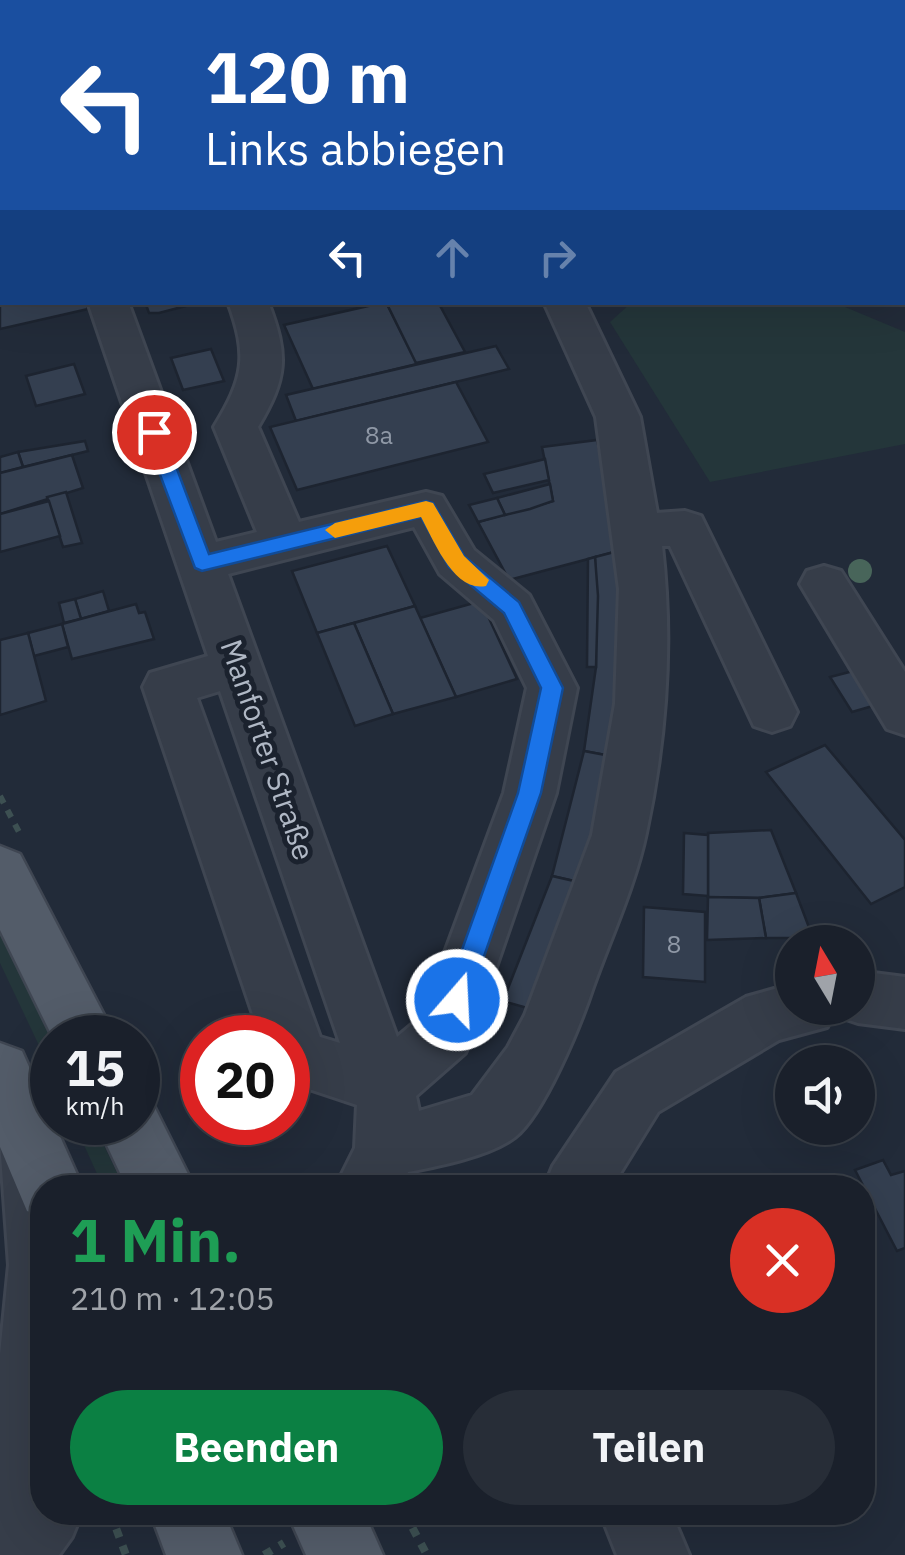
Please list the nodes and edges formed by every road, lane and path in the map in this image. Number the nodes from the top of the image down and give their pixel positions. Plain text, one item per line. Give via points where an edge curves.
1 (249, 305) edge
2 (565, 305) edge
3 (110, 308) edge
4 (637, 531) junction
5 (285, 542) junction
6 (202, 563) junction
7 (824, 584) dead end
8 (238, 667) junction
9 (900, 694) edge
10 (772, 712) dead end
11 (0, 871) edge
12 (875, 1000) edge
13 (905, 1003) edge
14 (775, 1014) edge
15 (73, 1015) edge
16 (0, 1072) edge
17 (384, 1084) junction
18 (140, 1145) edge
19 (40, 1164) edge
20 (378, 1167) edge
21 (155, 1175) edge
22 (583, 1175) edge
23 (30, 1369) edge
24 (37, 1525) edge
25 (115, 1525) edge
26 (191, 1525) edge
27 (330, 1525) edge
28 (411, 1525) edge
29 (640, 1525) edge
30 (0, 1532) edge
31 (14, 1555) edge
32 (126, 1555) edge
33 (204, 1555) edge
34 (345, 1555) edge
35 (427, 1555) edge
36 (653, 1555) edge

1 - 5 street via 263,340 261,387 236,426
2 - 4 street via 618,418
3 - 6 street, Manforter Straße
4 - 10 street via 684,528
4 - 20 street via 640,704 620,835 551,1026 494,1116
5 - 6 street
5 - 17 street via 426,508 456,562 512,608 552,688 530,793 444,1034
6 - 8 street, Manforter Straße
7 - 9 street
8 - 17 street, Manforter Straße
8 - 17 street via 168,687 298,1058
11 - 15 main road
12 - 13 street
14 - 22 street via 636,1092
16 - 19 main road
17 - 20 street, Manforter Straße via 390,1113
18 - 21 main road
23 - 30 street
24 - 31 street
25 - 32 path
26 - 33 main road
27 - 34 main road
28 - 35 path
29 - 36 street

